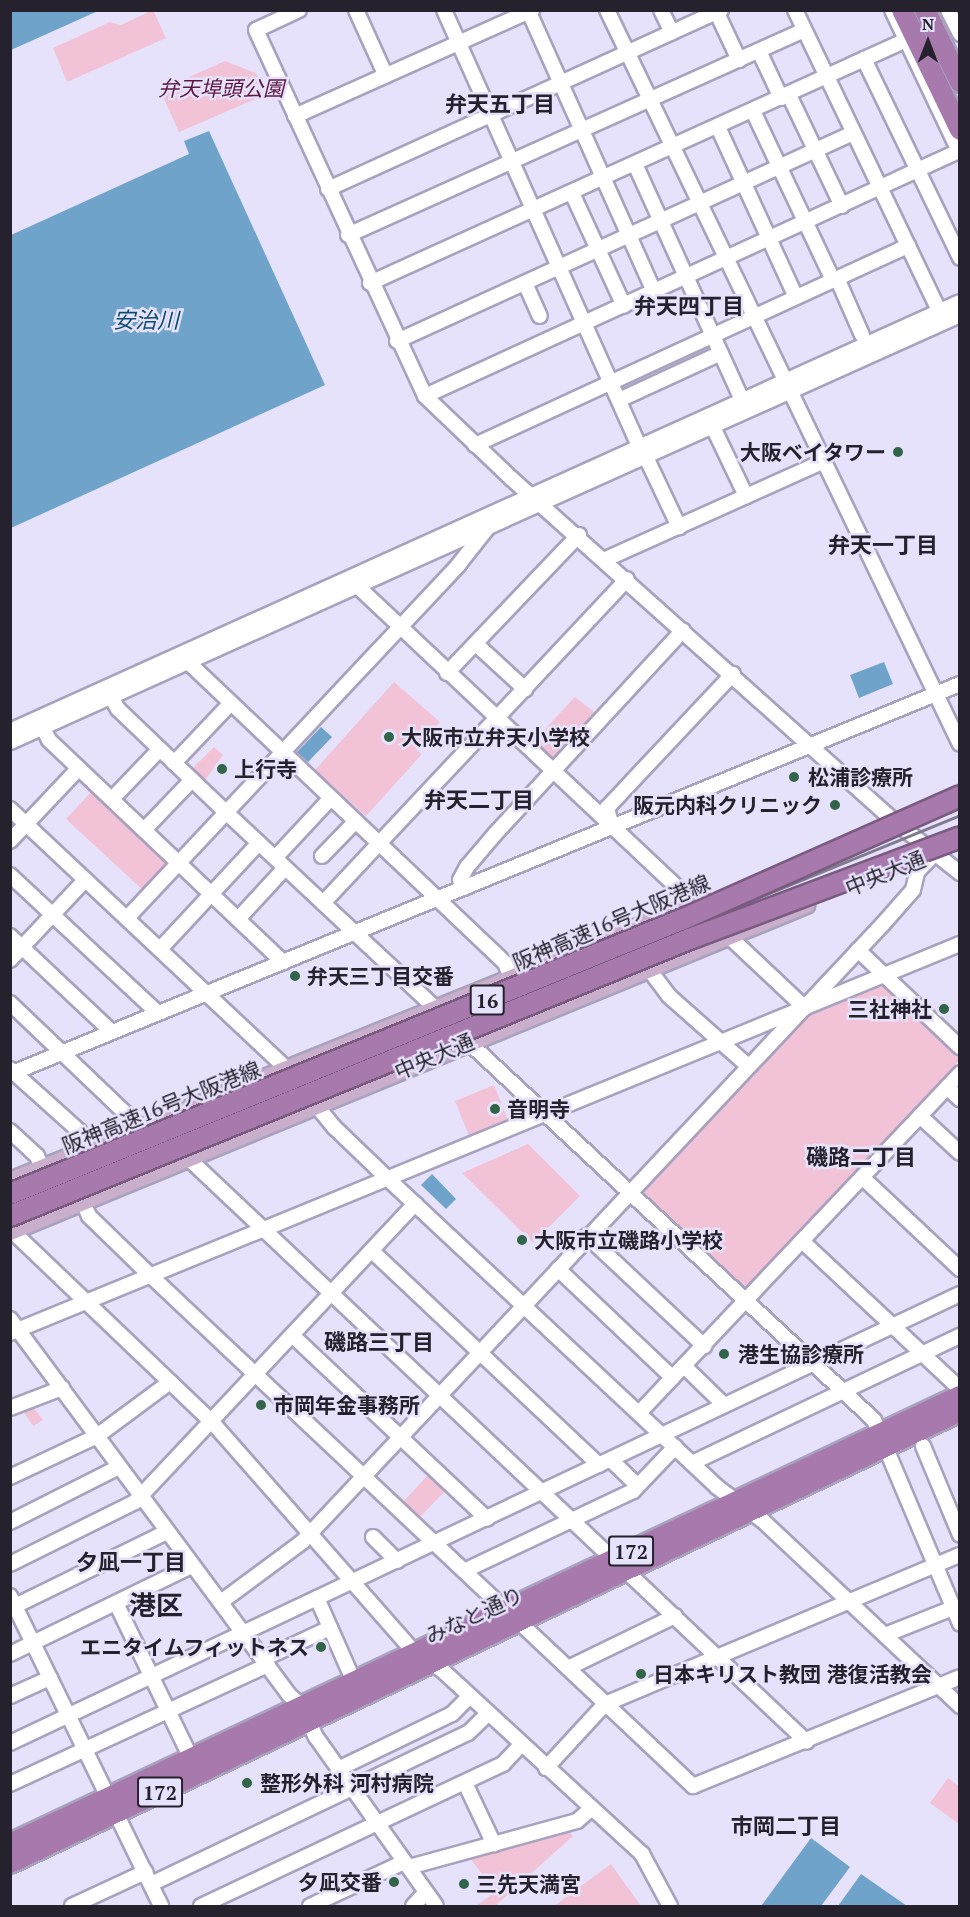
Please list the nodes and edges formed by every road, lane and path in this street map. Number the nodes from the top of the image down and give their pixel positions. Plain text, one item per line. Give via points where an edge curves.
1 (299, 10) edge
2 (356, 10) edge
3 (444, 10) edge
4 (607, 10) edge
5 (661, 10) edge
6 (795, 10) edge
7 (892, 10) edge
8 (902, 10) edge
9 (913, 10) edge
10 (925, 10) edge
11 (530, 11) edge
12 (949, 12) edge
13 (713, 13) edge
14 (804, 30) junction
15 (672, 33) junction
16 (960, 34) edge
17 (904, 41) junction
18 (458, 43) junction
19 (759, 51) junction
20 (960, 52) edge
21 (628, 53) junction
22 (739, 60) junction
23 (864, 60) junction
24 (386, 76) junction
25 (827, 76) junction
26 (561, 85) junction
27 (957, 91) edge
28 (785, 96) junction
29 (650, 100) junction
30 (753, 111) junction
31 (491, 115) junction
32 (295, 116) junction
33 (718, 127) junction
34 (960, 130) edge
35 (582, 131) junction
36 (853, 133) junction
37 (674, 147) junction
38 (816, 151) junction
39 (959, 152) edge
40 (513, 161) junction
41 (634, 165) junction
42 (780, 167) junction
43 (918, 171) junction
44 (603, 178) junction
45 (744, 183) junction
46 (881, 188) junction
47 (328, 189) junction
48 (572, 193) junction
49 (700, 203) junction
50 (842, 206) junction
51 (534, 210) junction
52 (661, 221) junction
53 (807, 222) junction
54 (348, 235) junction
55 (629, 236) junction
56 (770, 239) junction
57 (908, 246) junction
58 (598, 251) junction
59 (727, 258) junction
60 (960, 258) edge
61 (560, 267) junction
62 (687, 277) junction
63 (835, 279) junction
64 (370, 283) junction
65 (525, 283) junction
66 (654, 291) junction
67 (796, 297) junction
68 (960, 302) edge
69 (624, 306) junction
70 (939, 311) junction
71 (960, 315) edge
72 (540, 316) dead end
73 (755, 316) junction
74 (585, 324) junction
75 (712, 335) junction
76 (862, 335) dead end
77 (397, 341) junction
78 (721, 353) junction
79 (611, 383) junction
80 (788, 386) junction
81 (425, 396) junction
82 (620, 400) junction
83 (742, 400) junction
84 (712, 425) junction
85 (475, 445) junction
86 (642, 451) junction
87 (824, 461) junction
88 (746, 496) junction
89 (536, 500) junction
90 (489, 526) junction
91 (679, 527) junction
92 (579, 535) junction
93 (442, 548) junction
94 (606, 559) junction
95 (459, 564) junction
96 (627, 579) junction
97 (353, 582) junction
98 (399, 627) junction
99 (683, 630) junction
100 (476, 644) junction
101 (188, 662) junction
102 (447, 673) junction
103 (733, 674) junction
104 (960, 684) edge
105 (525, 689) junction
106 (937, 694) junction
107 (111, 697) junction
108 (230, 704) junction
109 (496, 719) junction
110 (43, 728) junction
111 (10, 731) edge
112 (10, 742) edge
113 (960, 744) edge
114 (812, 746) junction
115 (160, 749) junction
116 (281, 753) junction
117 (174, 763) junction
118 (79, 768) junction
119 (551, 772) junction
120 (192, 780) junction
121 (960, 794) edge
122 (112, 799) junction
123 (330, 799) junction
124 (10, 809) edge
125 (227, 813) junction
126 (894, 821) junction
127 (355, 822) junction
128 (27, 824) junction
129 (612, 827) junction
130 (144, 830) junction
131 (960, 837) edge
132 (10, 841) edge
133 (960, 842) edge
134 (258, 843) junction
135 (378, 845) junction
136 (936, 852) junction
137 (322, 856) dead end
138 (179, 862) junction
139 (280, 863) junction
140 (960, 873) edge
141 (10, 875) edge
142 (85, 880) junction
143 (464, 888) junction
144 (211, 893) junction
145 (437, 899) junction
146 (323, 903) junction
147 (693, 904) junction
148 (52, 915) junction
149 (128, 918) junction
150 (238, 919) junction
151 (354, 933) junction
152 (729, 935) junction
153 (10, 936) edge
154 (960, 944) edge
155 (23, 948) junction
156 (160, 949) junction
157 (858, 950) junction
158 (10, 960) edge
159 (283, 962) junction
160 (648, 968) junction
161 (883, 975) junction
162 (511, 978) junction
163 (207, 993) junction
164 (10, 1003) edge
165 (805, 1008) junction
166 (436, 1009) junction
167 (158, 1013) junction
168 (112, 1032) junction
169 (470, 1041) junction
170 (720, 1043) junction
171 (960, 1047) edge
172 (63, 1052) junction
173 (748, 1066) junction
174 (287, 1069) junction
175 (12, 1072) edge
176 (960, 1073) edge
177 (946, 1087) junction
178 (960, 1099) edge
179 (316, 1106) junction
180 (547, 1113) junction
181 (920, 1116) junction
182 (141, 1128) junction
183 (10, 1131) edge
184 (89, 1149) junction
185 (960, 1153) edge
186 (189, 1159) junction
187 (42, 1168) junction
188 (387, 1178) junction
189 (863, 1178) junction
190 (10, 1181) edge
191 (631, 1191) junction
192 (10, 1194) edge
193 (83, 1202) junction
194 (416, 1204) junction
195 (11, 1227) edge
196 (264, 1230) junction
197 (587, 1236) junction
198 (802, 1241) junction
199 (372, 1251) junction
200 (558, 1269) junction
201 (960, 1269) edge
202 (151, 1276) junction
203 (331, 1293) junction
204 (960, 1294) edge
205 (746, 1300) junction
206 (88, 1304) junction
207 (522, 1305) junction
208 (891, 1325) junction
209 (13, 1328) edge
210 (292, 1335) junction
211 (960, 1336) edge
212 (704, 1346) junction
213 (480, 1352) junction
214 (923, 1353) junction
215 (813, 1363) junction
216 (684, 1366) junction
217 (255, 1374) junction
218 (673, 1378) junction
219 (170, 1382) junction
220 (62, 1388) junction
221 (960, 1389) edge
222 (843, 1391) junction
223 (440, 1395) junction
224 (960, 1396) edge
225 (724, 1405) junction
226 (10, 1408) edge
227 (960, 1411) edge
228 (639, 1413) junction
229 (212, 1422) junction
230 (662, 1435) junction
231 (97, 1436) junction
232 (400, 1437) junction
233 (883, 1439) junction
234 (923, 1446) dead end
235 (675, 1447) junction
236 (605, 1462) junction
237 (692, 1463) junction
238 (119, 1467) junction
239 (364, 1476) junction
240 (10, 1477) edge
241 (638, 1486) junction
242 (543, 1492) junction
243 (141, 1495) junction
244 (744, 1506) junction
245 (487, 1519) junction
246 (573, 1520) junction
247 (10, 1522) edge
248 (168, 1532) junction
249 (308, 1532) junction
250 (960, 1535) edge
251 (373, 1537) dead end
252 (436, 1543) junction
253 (960, 1555) edge
254 (397, 1561) junction
255 (10, 1563) edge
256 (193, 1565) junction
257 (619, 1565) junction
258 (936, 1565) junction
259 (466, 1570) junction
260 (352, 1582) junction
261 (317, 1598) junction
262 (13, 1601) edge
263 (849, 1601) junction
264 (221, 1602) junction
265 (116, 1603) junction
266 (953, 1608) junction
267 (512, 1616) junction
268 (675, 1616) junction
269 (960, 1624) edge
270 (330, 1628) junction
271 (243, 1632) junction
272 (885, 1635) junction
273 (33, 1644) junction
274 (10, 1654) edge
275 (715, 1657) junction
276 (422, 1658) junction
277 (265, 1662) junction
278 (568, 1668) junction
279 (151, 1676) junction
280 (960, 1677) edge
281 (50, 1678) junction
282 (354, 1682) junction
283 (938, 1686) junction
284 (10, 1696) edge
285 (470, 1696) junction
286 (605, 1704) junction
287 (960, 1706) edge
288 (170, 1711) junction
289 (306, 1714) junction
290 (488, 1714) junction
291 (69, 1716) junction
292 (807, 1742) junction
293 (10, 1743) edge
294 (521, 1744) junction
295 (86, 1751) junction
296 (190, 1758) junction
297 (338, 1768) junction
298 (546, 1768) junction
299 (465, 1783) junction
300 (10, 1784) edge
301 (352, 1788) junction
302 (112, 1805) junction
303 (591, 1809) junction
304 (377, 1823) junction
305 (10, 1844) edge
306 (494, 1844) junction
307 (10, 1863) edge
308 (407, 1864) junction
309 (148, 1878) junction
310 (426, 1892) junction
311 (333, 1896) junction
312 (72, 1906) edge
313 (161, 1906) edge
314 (201, 1906) edge
315 (310, 1906) edge
316 (343, 1906) edge
317 (412, 1906) edge
318 (436, 1906) edge
319 (670, 1906) edge

1 - 32 street via 256,30
2 - 24 street
3 - 18 street
4 - 21 street
5 - 15 street
6 - 14 street
7 - 17 street
8 - 34 highway
9 - 27 highway
10 - 27 highway
11 - 18 street
11 - 26 street
12 - 16 street
12 - 20 highway
13 - 15 street
13 - 22 street
14 - 19 street
14 - 25 street
15 - 21 street
17 - 23 street
17 - 39 street
18 - 24 street
18 - 31 street
19 - 22 street
19 - 28 street
21 - 26 street
21 - 29 street
22 - 29 street
23 - 25 street
23 - 43 street
24 - 32 street
25 - 28 street
25 - 36 street
26 - 31 street
26 - 35 street
28 - 30 street
28 - 38 street
29 - 35 street
29 - 37 street
30 - 33 street
30 - 42 street
31 - 40 street
31 - 47 street
32 - 47 street
33 - 37 street
33 - 45 street
35 - 40 street
35 - 44 street
36 - 38 street
36 - 46 street
37 - 41 street
37 - 49 street
38 - 42 street
38 - 50 street
39 - 43 street
40 - 51 street
40 - 54 street
41 - 44 street
41 - 52 street
42 - 45 street
42 - 53 street
43 - 46 street
43 - 60 street
44 - 48 street
44 - 55 street
45 - 49 street
45 - 56 street
46 - 50 street
46 - 57 street
47 - 54 street
48 - 51 street
48 - 58 street
49 - 52 street
49 - 59 street
50 - 53 street
51 - 61 street
51 - 64 street
52 - 55 street
52 - 62 street
53 - 56 street
53 - 63 street
54 - 64 street
55 - 58 street
55 - 66 street
56 - 59 street
56 - 67 street
57 - 63 street
57 - 70 street
58 - 61 street
58 - 69 street
59 - 62 street
59 - 73 street
61 - 65 street
61 - 74 street
62 - 66 street
62 - 75 street
63 - 67 street
63 - 76 street
64 - 77 street
65 - 72 street
65 - 77 street
66 - 69 street
67 - 73 street
68 - 70 street
69 - 74 street
70 - 80 street
71 - 80 street
73 - 75 street
73 - 80 street
74 - 79 street
74 - 81 street
75 - 78 street
75 - 79 street
77 - 81 street
78 - 82 street
78 - 83 street
79 - 82 street
79 - 85 street
80 - 83 street
80 - 84 street
80 - 87 street
81 - 85 street
82 - 86 street
83 - 86 street
84 - 86 street
84 - 88 street
85 - 89 street
86 - 89 street
86 - 91 street
87 - 88 street
87 - 106 street
88 - 91 street
89 - 90 street
89 - 92 street
89 - 97 street
90 - 93 street
90 - 95 street
91 - 94 street
92 - 94 street
92 - 100 street
93 - 95 street via 448,559
93 - 97 street
94 - 96 street
95 - 98 street
96 - 99 street
96 - 105 street
97 - 98 street
97 - 101 street
97 - 111 street
98 - 102 street
98 - 116 street
99 - 103 street
99 - 119 street
100 - 102 street
100 - 105 street
101 - 107 street
101 - 108 street
102 - 109 street
103 - 114 street
103 - 129 street via 608,808
104 - 106 street
105 - 109 street
106 - 113 street
106 - 114 street
107 - 110 street
107 - 115 street via 118,709
108 - 116 street
108 - 117 street
109 - 119 street
109 - 135 street
110 - 112 street
110 - 118 street via 49,740
114 - 126 street
114 - 129 street
115 - 117 street
115 - 122 street
116 - 123 street
116 - 125 street
117 - 120 street
118 - 122 street
118 - 128 street
119 - 129 street
119 - 143 street via 467,867 460,880
120 - 125 street
120 - 130 street
121 - 126 main road, 中央大通
121 - 192 highway, 阪神高速16号大阪港線 / 16, bridge via 673,923
122 - 130 street
123 - 127 street
123 - 139 street
124 - 128 street
125 - 134 street
125 - 138 street
126 - 136 street
126 - 147 main road, 中央大通
127 - 135 street
127 - 137 street
128 - 132 street
128 - 142 street
129 - 143 street
129 - 147 street
130 - 138 street
131 - 195 highway, 阪神高速16号大阪港線 / 16, bridge via 681,942
133 - 136 main road, 中央大通
134 - 139 street
134 - 144 street
135 - 145 street
135 - 146 street
136 - 140 street
136 - 152 main road, 中央大通
136 - 157 street via 917,872 913,890
138 - 144 street
138 - 149 street
139 - 146 street
139 - 150 street
141 - 148 street
142 - 148 street
142 - 149 street
143 - 145 street
144 - 150 street
144 - 156 street
145 - 151 street
145 - 162 street via 505,963
146 - 151 street
147 - 152 street
147 - 162 main road, 中央大通
148 - 155 street
148 - 167 street
149 - 156 street
150 - 159 street
151 - 159 street
151 - 166 street
152 - 160 main road, 中央大通
152 - 165 street
153 - 155 street
154 - 161 street
155 - 158 street
155 - 168 street
156 - 163 street
157 - 161 street
157 - 165 street
159 - 163 street
160 - 169 main road, 中央大通
160 - 170 street via 662,989
161 - 165 street
161 - 171 street
162 - 166 main road, 中央大通
163 - 167 street
163 - 174 street
164 - 172 street
165 - 170 street
165 - 173 street
166 - 169 street via 450,1014 459,1035
166 - 174 main road, 中央大通
167 - 168 street
168 - 172 street
169 - 179 main road, 中央大通
169 - 180 street
170 - 173 street
170 - 180 street
172 - 175 street
172 - 182 street
173 - 191 street
174 - 179 street
174 - 182 main road, 中央大通
175 - 184 street via 79,1131
176 - 177 street
177 - 178 street
177 - 181 street
179 - 186 main road, 中央大通
179 - 188 street
180 - 188 street
180 - 191 street
181 - 185 street
181 - 189 street
182 - 184 main road, 中央大通
182 - 186 street via 161,1132 172,1153
183 - 187 street via 37,1156
184 - 187 main road, 中央大通
186 - 193 main road, 中央大通
186 - 196 street
187 - 190 main road, 中央大通
188 - 194 street
188 - 196 street
189 - 198 street
189 - 201 street
191 - 197 street
191 - 205 street
193 - 195 main road, 中央大通
193 - 202 street via 89,1216
194 - 199 street
194 - 207 street
195 - 206 street
196 - 202 street
196 - 203 street
197 - 200 street
197 - 212 street
198 - 205 street
198 - 208 street
199 - 203 street
199 - 213 street
200 - 207 street
200 - 218 street
202 - 206 street
202 - 217 street
203 - 210 street
203 - 223 street
204 - 208 street
205 - 212 street
205 - 215 street
206 - 209 street
206 - 219 street
207 - 213 street
207 - 228 street
208 - 214 street
208 - 215 street
209 - 220 street
210 - 217 street
210 - 232 street
211 - 214 street
212 - 216 street
213 - 223 street
213 - 236 street
214 - 221 street
214 - 222 street
215 - 222 street
215 - 225 street
216 - 218 street
216 - 225 street
217 - 229 street
217 - 239 street
218 - 228 street
219 - 229 street
219 - 231 street
220 - 226 street
220 - 231 street
222 - 233 street via 874,1420
222 - 237 street
223 - 232 street
223 - 242 street
224 - 233 highway, みなと通り / 172
225 - 230 street
227 - 233 highway, みなと通り / 172
228 - 230 street
229 - 243 street
229 - 249 street
230 - 235 street
230 - 236 street
231 - 238 street
231 - 240 street
232 - 239 street
232 - 245 street
233 - 244 highway, みなと通り / 172
233 - 258 street
234 - 250 street
235 - 237 street
235 - 241 street
236 - 241 street
236 - 242 street
237 - 244 street
238 - 243 street
238 - 247 street
239 - 249 street
239 - 252 street
241 - 246 street
242 - 245 street
242 - 246 street
243 - 248 street
243 - 255 street via 135,1502
244 - 257 highway, みなと通り / 172
244 - 263 street
245 - 252 street
246 - 257 street
246 - 259 street
248 - 256 street
248 - 262 street
249 - 260 street
249 - 264 street via 302,1542
251 - 254 street
252 - 254 street
252 - 259 street
253 - 258 street
254 - 260 street
256 - 264 street
256 - 265 street
257 - 267 highway, みなと通り / 172
257 - 268 street
258 - 263 street
258 - 266 street
259 - 267 street
260 - 261 street
260 - 276 street
261 - 270 street
261 - 271 street
262 - 273 street
263 - 272 street
263 - 275 street
264 - 271 street
265 - 273 street
265 - 279 street
266 - 269 street
266 - 272 street
267 - 276 highway, みなと通り / 172
267 - 278 street
268 - 275 street
268 - 278 street
270 - 277 street
270 - 282 street
271 - 277 street
271 - 279 street
272 - 283 street
273 - 274 street
273 - 281 street
275 - 286 street
275 - 292 street
276 - 282 highway, みなと通り / 172
276 - 285 street
276 - 289 highway, みなと通り / 172
277 - 288 street
277 - 289 street
278 - 286 street
279 - 288 street
279 - 291 street
280 - 283 street
281 - 284 street
281 - 291 street
282 - 289 highway, みなと通り / 172
283 - 287 street
283 - 292 street
285 - 290 street
285 - 297 street via 452,1714
286 - 292 street via 693,1786
286 - 298 street
288 - 295 street
288 - 296 street
289 - 296 highway, みなと通り / 172
289 - 297 street
289 - 302 highway, みなと通り / 172
290 - 294 street
290 - 301 street via 468,1733
291 - 293 street
291 - 295 street
294 - 298 street
294 - 299 street via 503,1764
295 - 300 street
295 - 302 street
296 - 302 highway, みなと通り / 172
297 - 301 street
298 - 303 street
299 - 304 street
299 - 306 street
301 - 304 street
301 - 309 street
302 - 305 highway, みなと通り / 172
302 - 307 highway, みなと通り / 172
302 - 309 street
303 - 306 street via 577,1821
303 - 319 street via 642,1854
304 - 308 street
304 - 314 street
306 - 308 street
308 - 310 street
308 - 311 street
309 - 312 street
309 - 313 street
310 - 317 street
310 - 318 street
311 - 315 street
311 - 316 street

